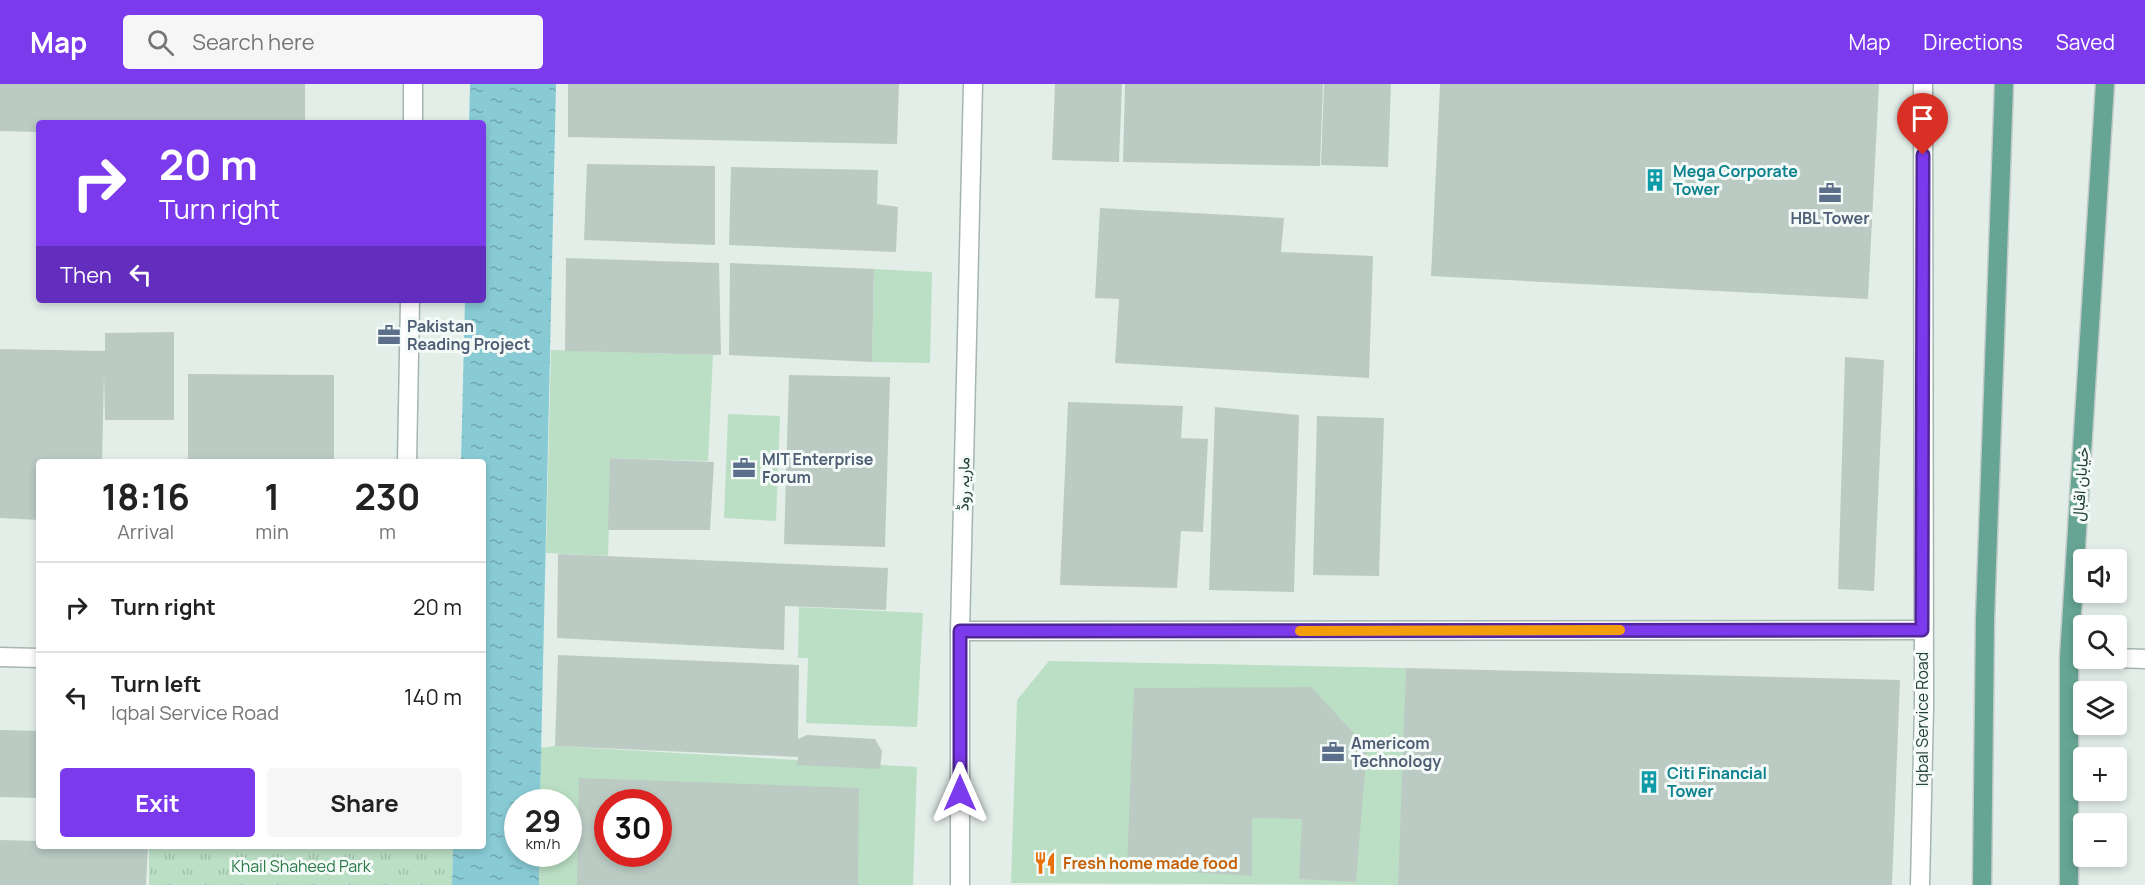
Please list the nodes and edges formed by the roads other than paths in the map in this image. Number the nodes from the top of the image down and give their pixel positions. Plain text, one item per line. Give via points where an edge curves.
1 (413, 84) edge
2 (972, 84) edge
3 (1923, 84) edge
4 (2004, 84) edge
5 (2105, 84) edge
6 (412, 120) edge
7 (410, 303) edge
8 (407, 459) edge
9 (2078, 615) edge
10 (1922, 630) junction
11 (960, 631) junction
12 (0, 657) edge
13 (36, 658) edge
14 (2127, 658) edge
15 (2145, 659) edge
16 (2076, 669) edge
17 (960, 885) edge
18 (1920, 885) edge
19 (1982, 885) edge
20 (2069, 885) edge

1 - 6 street
2 - 11 street, ماریہ روڈ
3 - 10 street, Iqbal Service Road
4 - 19 main road via 1986,607
5 - 9 main road, خیابان اقبال
7 - 8 street
10 - 11 street
10 - 18 street, Iqbal Service Road
11 - 17 street, ماریہ روڈ
12 - 13 street
14 - 15 street
16 - 20 main road, خیابان اقبال

